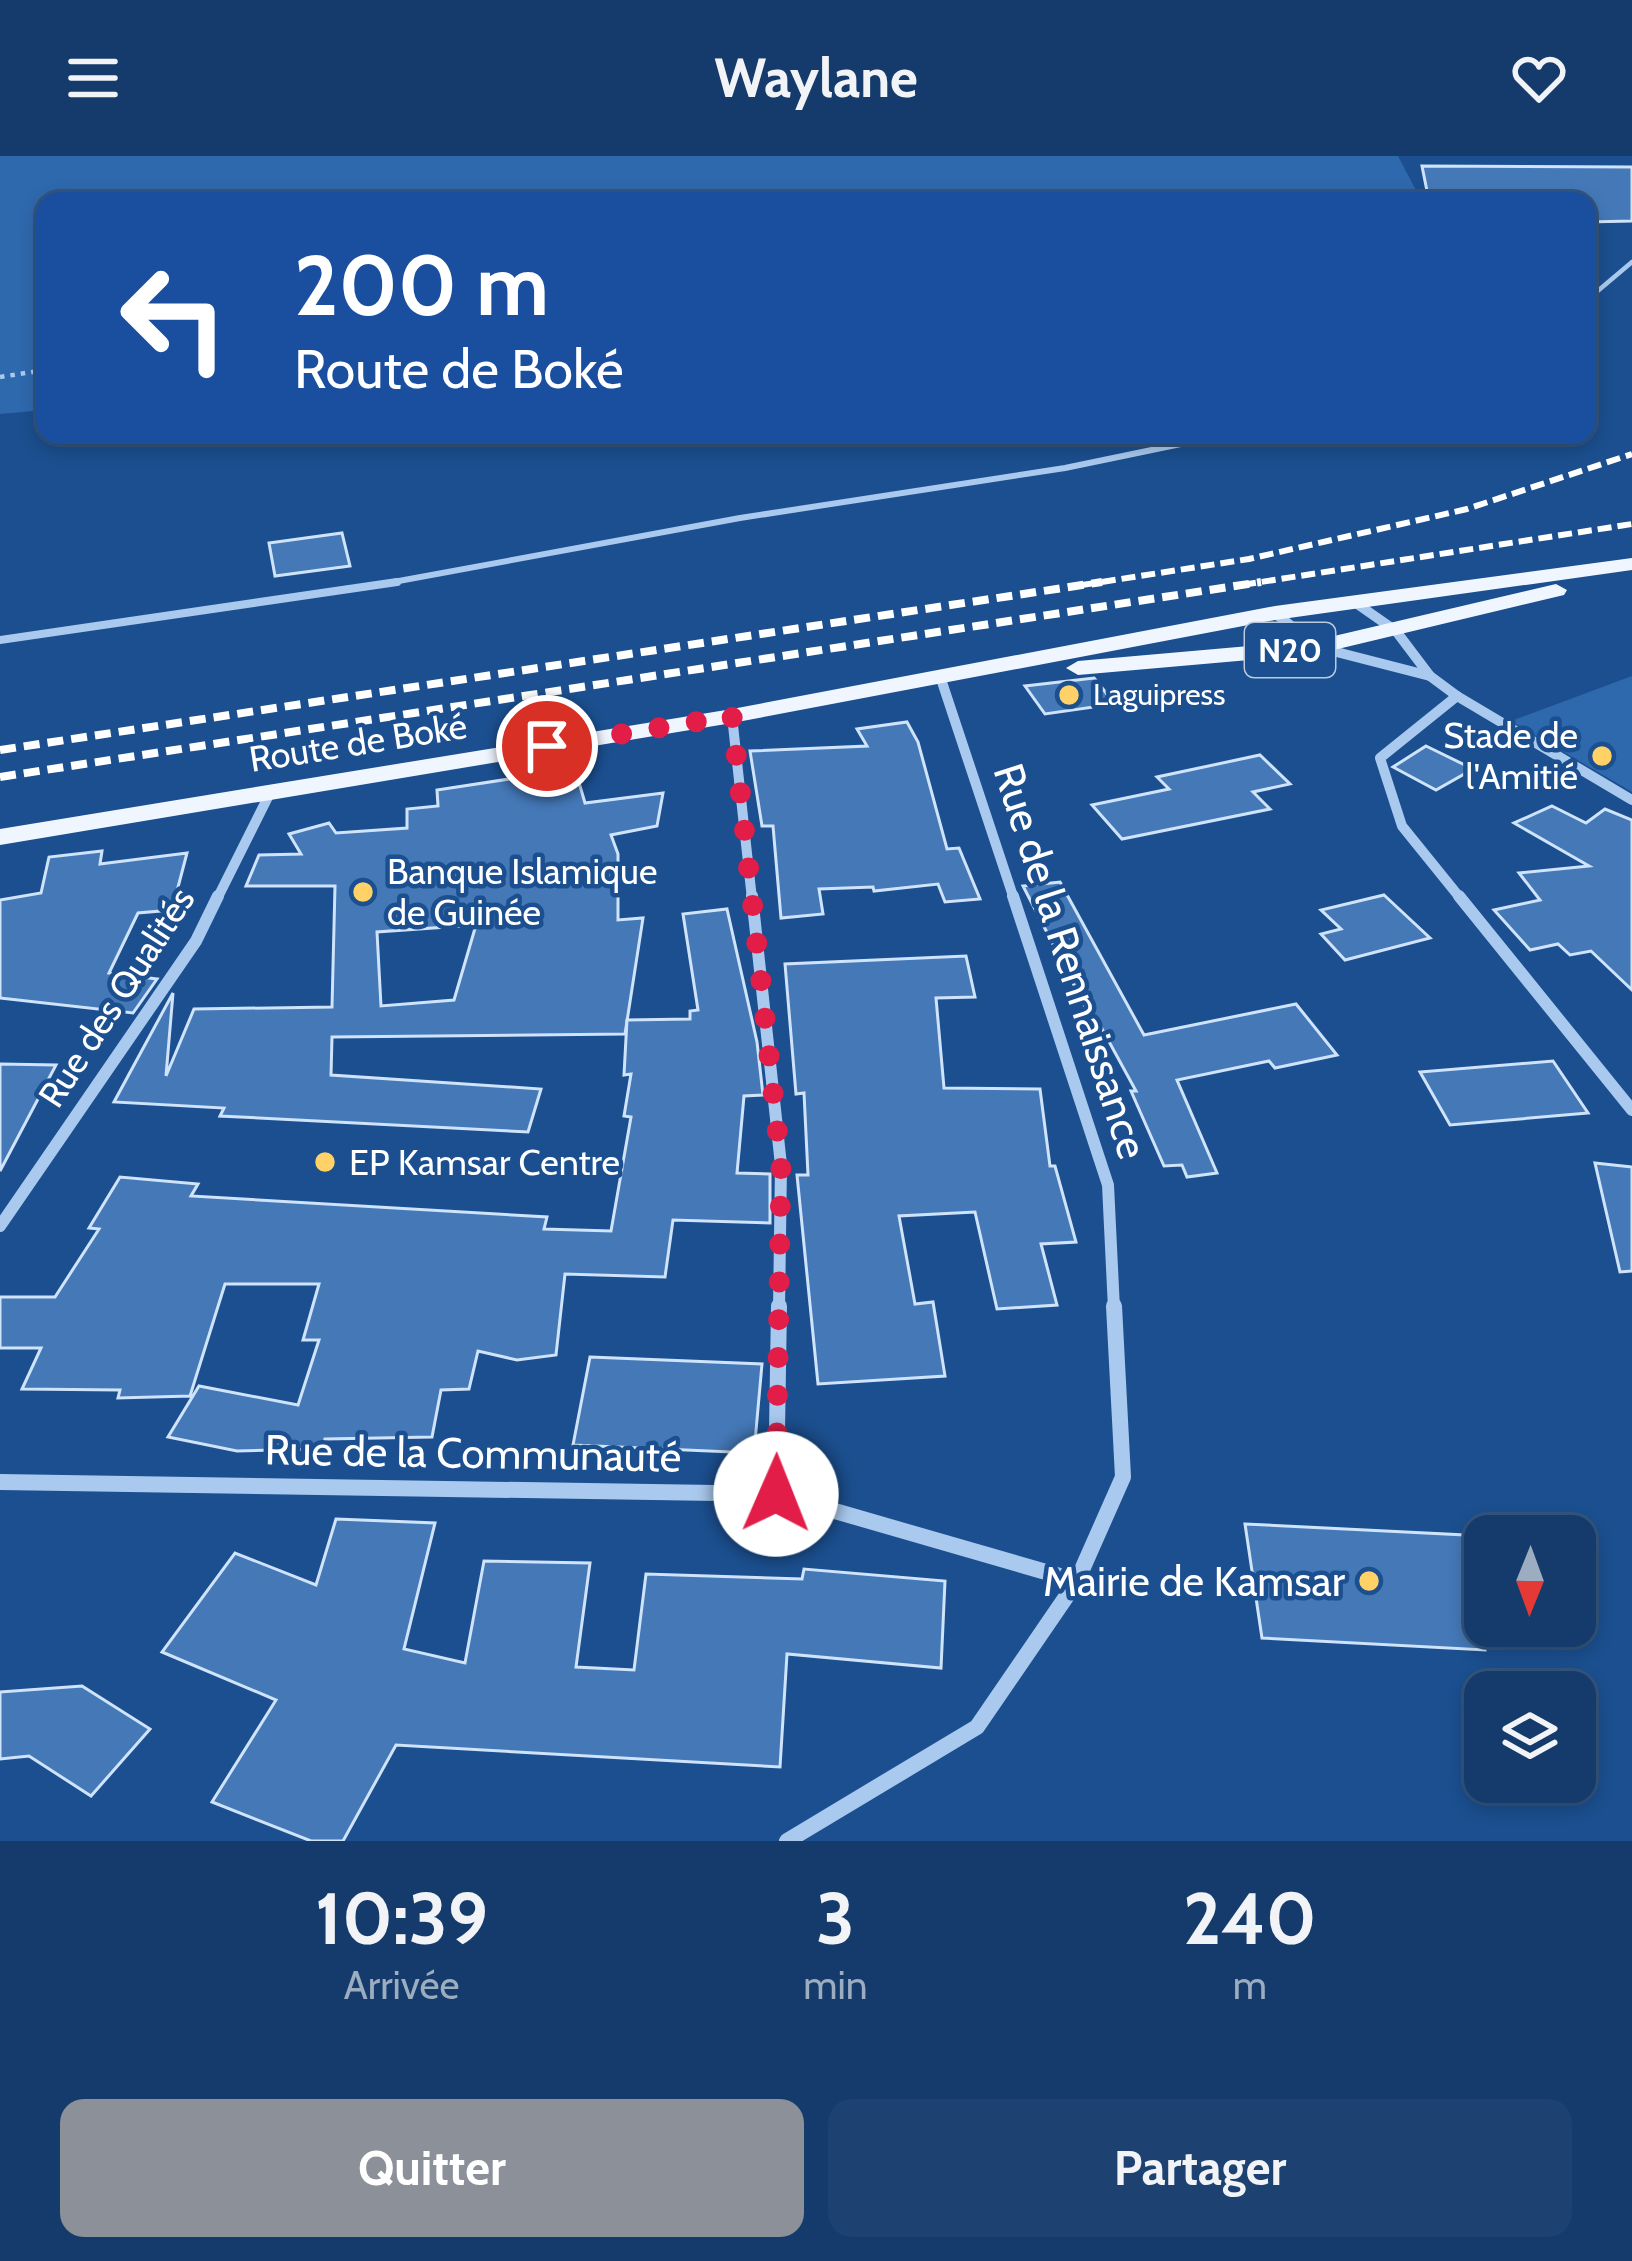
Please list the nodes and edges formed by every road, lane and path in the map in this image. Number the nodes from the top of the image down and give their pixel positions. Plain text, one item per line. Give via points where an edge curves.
1 (1632, 262) edge
2 (1596, 292) edge
3 (36, 371) edge
4 (0, 377) edge
5 (1181, 444) edge
6 (1632, 567) edge
7 (1353, 601) junction
8 (1275, 613) junction
9 (1396, 631) junction
10 (0, 640) edge
11 (1317, 647) junction
12 (1430, 676) junction
13 (940, 679) junction
14 (1457, 696) junction
15 (732, 716) junction
16 (270, 793) junction
17 (1632, 800) edge
18 (0, 837) edge
19 (1632, 1110) edge
20 (0, 1226) edge
21 (0, 1482) edge
22 (776, 1494) junction
23 (1077, 1581) junction
24 (787, 1841) edge

1 - 2 lane
3 - 4 path
5 - 10 lane via 489,568
6 - 7 main road, N20
6 - 9 main road, N20
7 - 8 main road, N20
7 - 9 street
8 - 11 street
8 - 13 main road, N20
9 - 11 main road, N20
9 - 12 street
11 - 12 street
11 - 13 main road, N20
12 - 14 street
13 - 15 main road, Route de Boké
13 - 23 street, Rue de la Rennaissance via 1108,1185 1123,1477
14 - 17 street
14 - 19 street via 1380,758 1402,826
15 - 16 main road, Route de Boké
15 - 22 street via 781,1165
16 - 18 main road, Route de Boké
16 - 20 street, Rue des Qualités via 196,941
21 - 22 street, Rue de la Communauté
22 - 23 street, Rue de la Communauté
23 - 24 street, Rue de la Rennaissance via 977,1727

